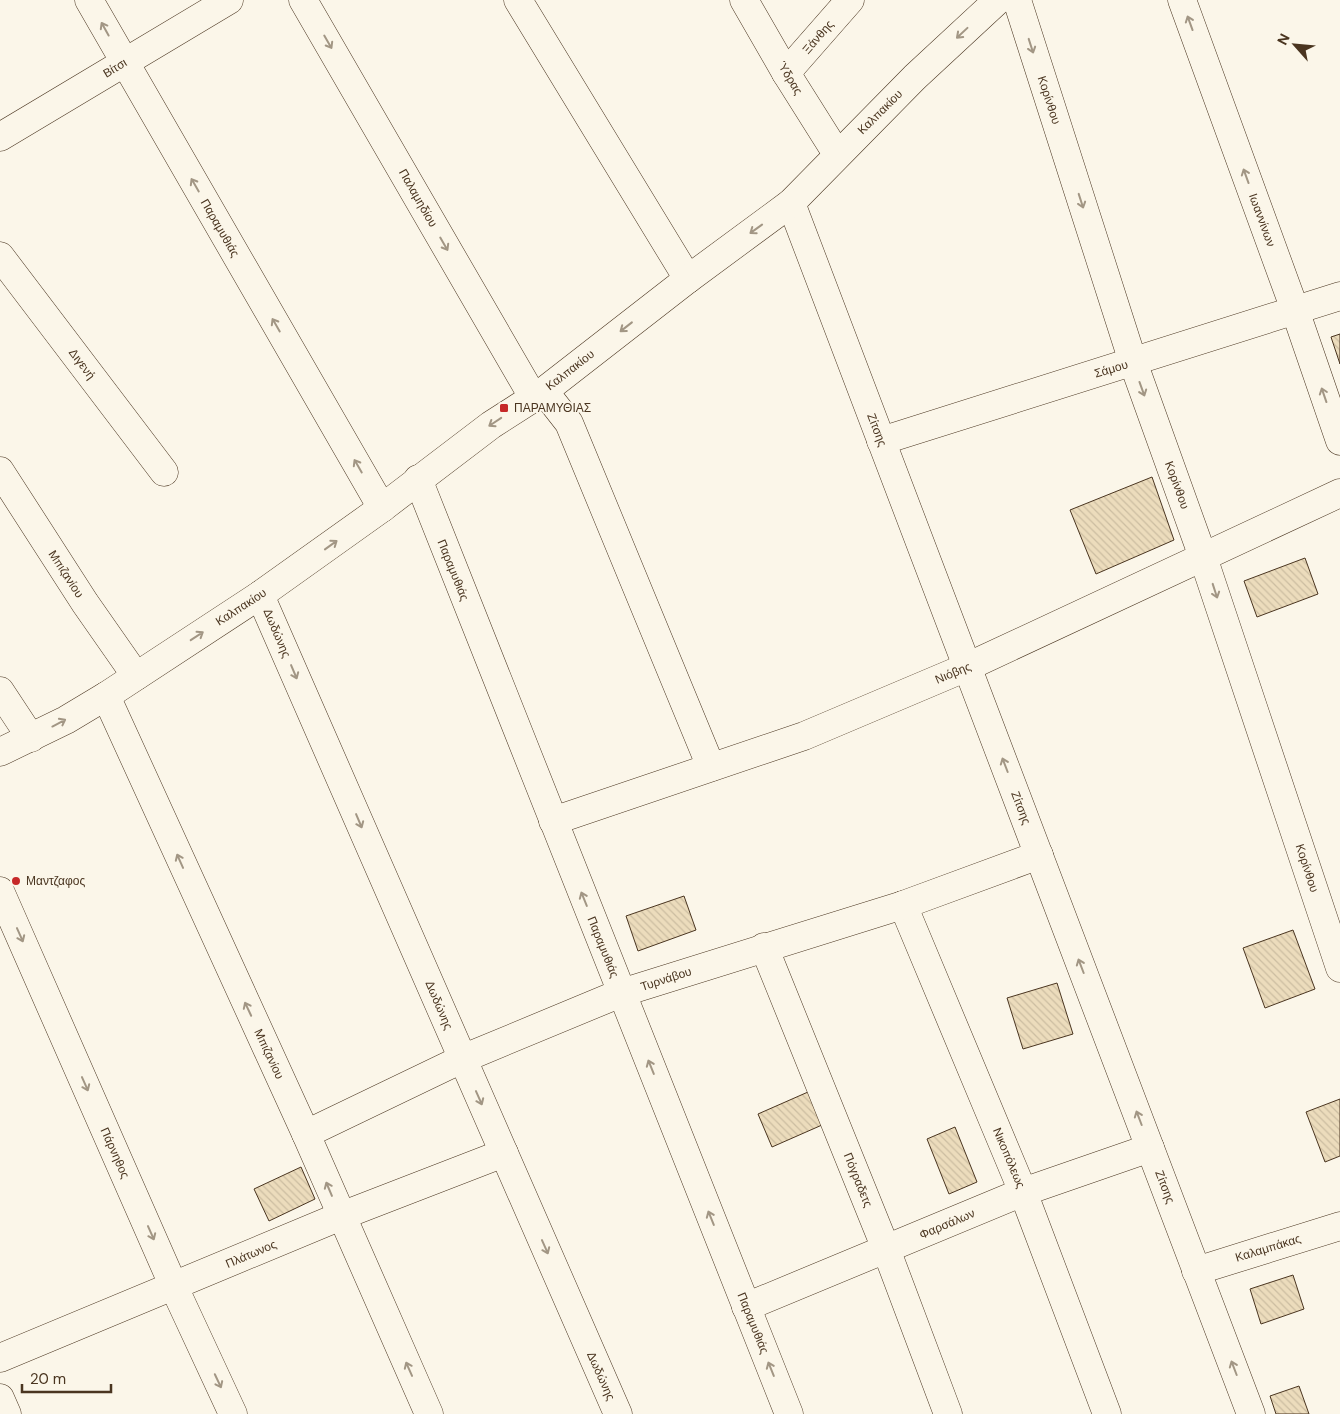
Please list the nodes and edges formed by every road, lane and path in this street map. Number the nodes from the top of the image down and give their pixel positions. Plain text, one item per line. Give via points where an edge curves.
1 (89, 0) edge
2 (229, 0) edge
3 (303, 0) edge
4 (518, 0) edge
5 (744, 0) edge
6 (850, 0) edge
7 (998, 0) edge
8 (1017, 0) edge
9 (1182, 0) edge
10 (124, 63) junction
11 (786, 73) junction
12 (0, 137) edge
13 (837, 154) junction
14 (791, 203) junction
15 (0, 256) edge
16 (688, 279) junction
17 (1340, 296) edge
18 (1295, 310) junction
19 (1133, 362) junction
20 (538, 394) junction
21 (881, 441) junction
22 (1340, 441) edge
23 (0, 471) edge
24 (164, 472) dead end
25 (418, 479) junction
26 (1340, 493) edge
27 (382, 508) junction
28 (1203, 557) junction
29 (260, 595) junction
30 (967, 667) junction
31 (136, 676) junction
32 (0, 691) edge
33 (106, 696) junction
34 (31, 738) junction
35 (0, 752) edge
36 (711, 767) junction
37 (553, 821) junction
38 (1039, 855) junction
39 (0, 891) edge
40 (903, 905) junction
41 (764, 947) junction
42 (1340, 968) edge
43 (621, 993) junction
44 (462, 1059) junction
45 (306, 1134) junction
46 (1150, 1148) junction
47 (504, 1153) junction
48 (1023, 1192) junction
49 (341, 1216) junction
50 (1340, 1226) edge
51 (886, 1250) junction
52 (1196, 1271) junction
53 (174, 1287) junction
54 (746, 1307) junction
55 (0, 1358) edge
56 (0, 1398) edge
57 (7, 1414) edge
58 (233, 1414) edge
59 (429, 1414) edge
60 (618, 1414) edge
61 (789, 1414) edge
62 (948, 1414) edge
63 (1107, 1414) edge
64 (1251, 1414) edge

10 -> 1 street, Παραμυθιάς
2 - 10 street, Βίτσι
3 -> 20 street, Παλαμηδίου
4 - 16 street
5 - 11 street, Ύδρας
6 - 11 street, Ξάνθης
7 -> 13 street, Καλπακίου
8 -> 19 street, Κορίνθου
18 -> 9 street, Ιωαννίνων
10 - 12 street, Βίτσι
27 -> 10 street, Παραμυθιάς
11 - 13 street, Ύδρας
13 - 14 street, Καλπακίου
14 -> 16 street, Καλπακίου
14 - 21 street, Ζίτσης
15 - 24 street, Διγενή
16 -> 20 street, Καλπακίου
17 - 18 street, Σάμου
18 - 19 street, Σάμου
22 -> 18 street, Ιωαννίνων
19 - 21 street, Σάμου
19 -> 28 street, Κορίνθου
20 -> 25 street, Καλπακίου
20 - 36 street, Παλαμηδίου via 569,424
21 - 30 street, Ζίτσης
23 - 31 street, Μπιζανίου
25 - 27 street, Καλπακίου
25 - 37 street, Παραμυθιάς
26 - 28 street, Νιόβης
29 -> 27 street, Καλπακίου
28 - 30 street, Νιόβης
28 -> 42 street, Κορίνθου
31 -> 29 street, Καλπακίου
29 -> 44 street, Δωδώνης
30 - 36 street, Νιόβης via 804,736
38 -> 30 street, Ζίτσης
31 - 33 street, Καλπακίου
32 - 34 street
34 -> 33 street, Καλπακίου
45 -> 33 street, Μπιζανίου
34 - 35 street, Καλπακίου
36 - 37 street, Νιόβης
43 -> 37 street, Παραμυθιάς
38 - 40 street, Τυρνάβου
46 -> 38 street, Ζίτσης
39 -> 53 street, Πάρνηθος
40 - 41 street, Τυρνάβου
40 - 48 street, Nικοπόλεως
41 - 43 street, Τυρνάβου
41 - 51 street, Πόγραδετς
43 - 44 street, Τυρνάβου
54 -> 43 street, Παραμυθιάς
44 - 45 street, Τυρνάβου
44 -> 47 street, Δωδώνης
49 -> 45 street, Μπιζανίου
46 - 48 street, Φαρσάλων
46 - 52 street, Ζίτσης
47 - 49 street, Πλάτωνος
47 -> 60 street, Δωδώνης
48 - 51 street, Φαρσάλων
48 - 63 street, Nικοπόλεως
49 - 53 street, Πλάτωνος
59 -> 49 street, Μπιζανίου
50 - 52 street, Καλαμπάκας
51 - 54 street, Φαρσάλων
51 - 62 street, Πόγραδετς
64 -> 52 street, Ζίτσης
53 - 55 street, Πλάτωνος
53 -> 58 street, Πάρνηθος
61 -> 54 street, Παραμυθιάς
56 - 57 street

